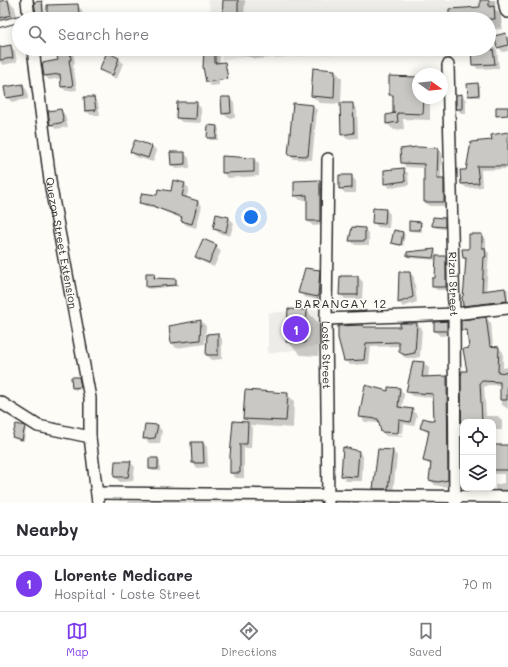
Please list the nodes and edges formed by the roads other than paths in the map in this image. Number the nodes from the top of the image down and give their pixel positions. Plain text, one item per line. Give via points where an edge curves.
1 (27, 0) edge
2 (506, 0) edge
3 (508, 10) edge
4 (25, 12) edge
5 (12, 21) edge
6 (0, 24) edge
7 (34, 56) edge
8 (448, 65) dead end
9 (328, 159) dead end
10 (508, 308) edge
11 (454, 314) junction
12 (326, 319) junction
13 (0, 402) edge
14 (90, 437) junction
15 (508, 497) edge
16 (97, 498) edge
17 (211, 498) edge
18 (328, 498) edge
19 (455, 499) edge

1 - 4 street
2 - 3 street
5 - 6 lane
7 - 14 street, Quezon Street Extension via 52,188 90,398
8 - 11 street, Rizal Street
9 - 12 street, Loste Street
10 - 11 street
11 - 12 street
11 - 19 street, Rizal Street
12 - 18 street, Loste Street
13 - 14 street via 38,426
14 - 16 street, Quezon Street Extension
15 - 19 street
16 - 17 street
17 - 18 street
18 - 19 street

